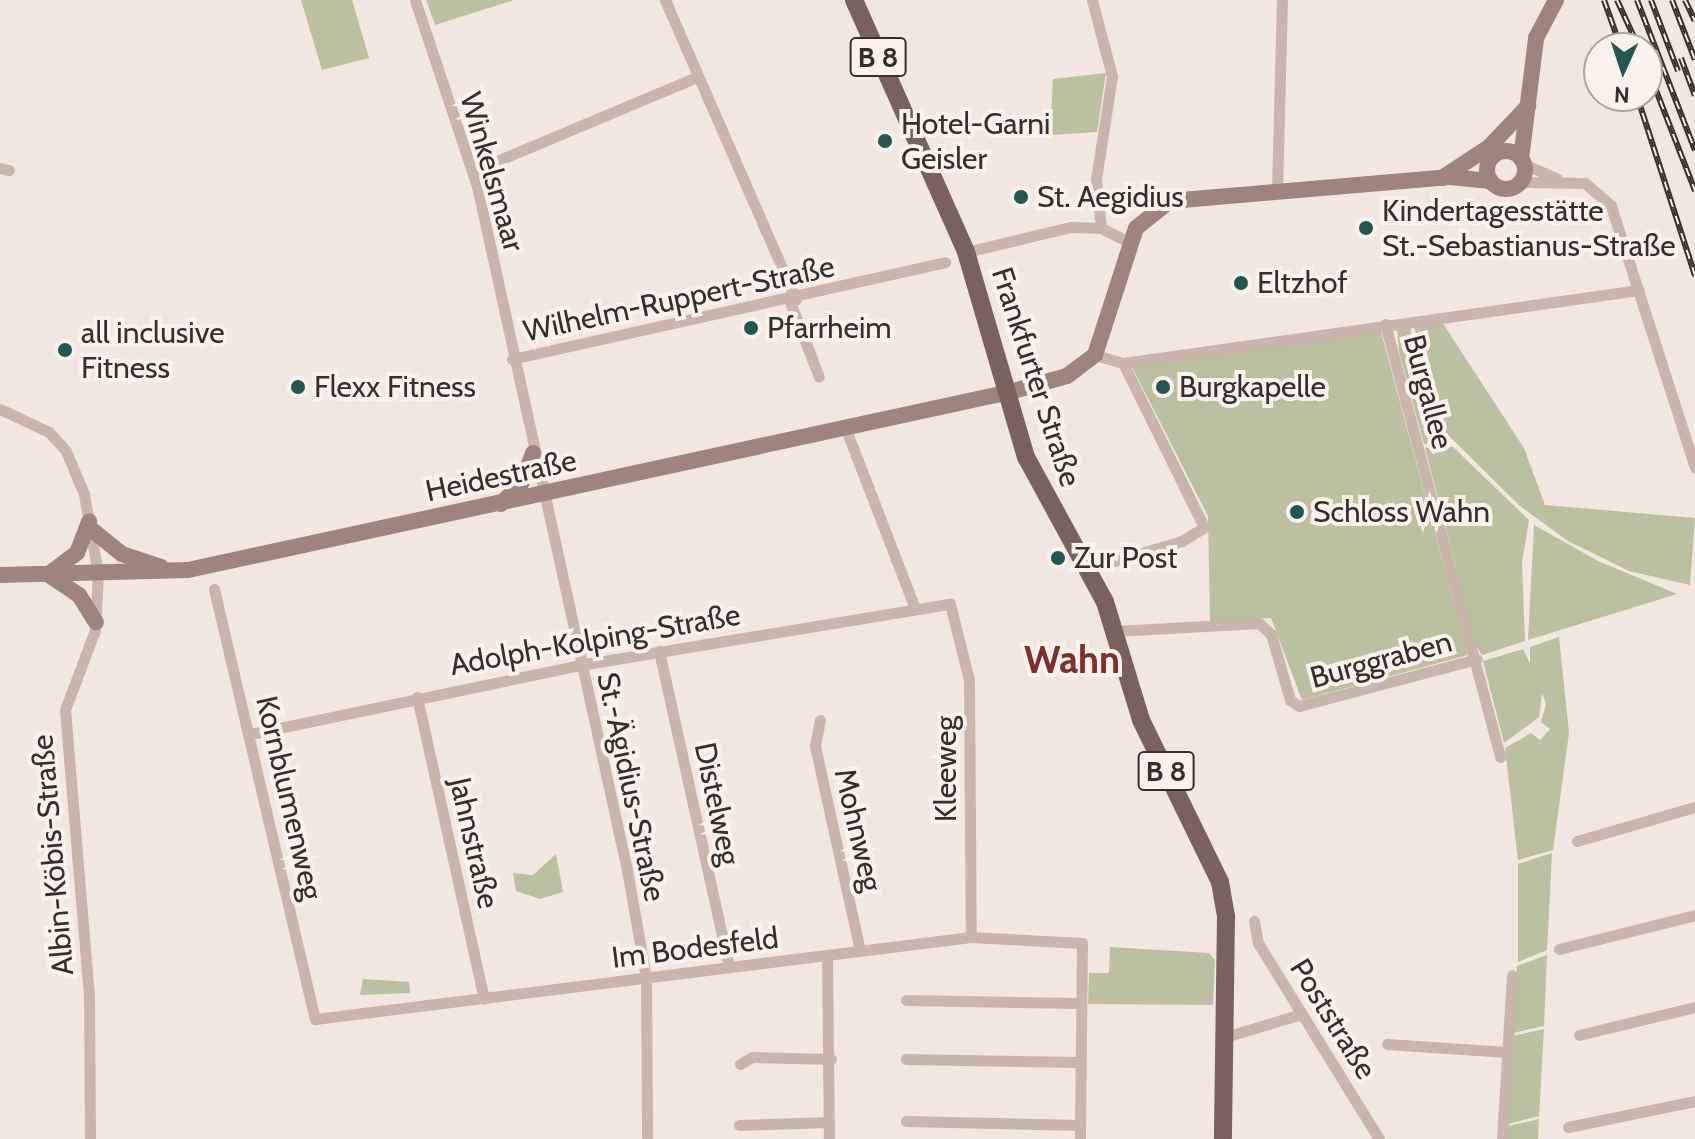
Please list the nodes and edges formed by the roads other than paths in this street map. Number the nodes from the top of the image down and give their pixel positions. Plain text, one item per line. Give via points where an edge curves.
1 (415, 0) edge
2 (665, 0) edge
3 (854, 0) edge
4 (1092, 0) edge
5 (1282, 0) edge
6 (1556, 0) edge
7 (697, 77) junction
8 (1529, 110) junction
9 (1503, 152) junction
10 (1522, 161) junction
11 (1489, 163) junction
12 (473, 171) junction
13 (1446, 178) junction
14 (1557, 179) junction
15 (1491, 181) junction
16 (1521, 182) junction
17 (1277, 190) junction
18 (1101, 228) junction
19 (1129, 242) junction
20 (966, 252) junction
21 (945, 262) dead end
22 (1639, 290) junction
23 (793, 301) junction
24 (1385, 324) junction
25 (1095, 355) junction
26 (512, 359) junction
27 (1123, 363) junction
28 (819, 377) dead end
29 (1010, 392) junction
30 (0, 409) edge
31 (845, 427) junction
32 (533, 453) junction
33 (1695, 468) edge
34 (542, 496) junction
35 (501, 504) junction
36 (90, 525) junction
37 (1086, 569) junction
38 (179, 571) junction
39 (98, 574) junction
40 (0, 575) edge
41 (47, 575) junction
42 (214, 589) dead end
43 (950, 604) joint
44 (915, 608) junction
45 (96, 622) junction
46 (1115, 631) junction
47 (659, 651) junction
48 (1477, 659) junction
49 (580, 665) junction
50 (417, 697) junction
51 (820, 720) dead end
52 (250, 734) junction
53 (1500, 757) dead end
54 (1695, 807) edge
55 (1577, 841) dead end
56 (1695, 915) edge
57 (1254, 921) dead end
58 (971, 937) junction
59 (1559, 949) dead end
60 (860, 951) junction
61 (827, 956) junction
62 (729, 967) junction
63 (1512, 975) dead end
64 (646, 978) junction
65 (484, 999) junction
66 (906, 1000) dead end
67 (1080, 1003) junction
68 (1695, 1007) edge
69 (1301, 1014) junction
70 (315, 1019) joint
71 (1579, 1035) dead end
72 (1225, 1037) junction
73 (1387, 1044) dead end
74 (1507, 1052) junction
75 (831, 1059) junction
76 (906, 1059) dead end
77 (1080, 1062) junction
78 (740, 1064) dead end
79 (1695, 1101) edge
80 (906, 1121) dead end
81 (829, 1122) junction
82 (739, 1125) dead end
83 (1080, 1125) junction
84 (1568, 1127) dead end
85 (90, 1139) edge
86 (647, 1139) edge
87 (829, 1139) edge
88 (1080, 1139) edge
89 (1223, 1139) edge
90 (1379, 1139) edge
91 (1502, 1139) edge

1 - 12 street, Winkelsmaar
2 - 7 street
3 - 20 main road, Frankfurter Straße / B 8
4 - 18 street via 1112,76 1096,179
5 - 17 street
6 - 8 main road via 1536,38
7 - 12 street
7 - 23 street
8 - 9 main road
8 - 10 main road
8 - 13 main road
9 - 10 main road
9 - 11 main road
10 - 14 street
10 - 16 main road
11 - 13 main road
11 - 15 main road
12 - 26 street, Winkelsmaar
13 - 15 main road
13 - 17 main road
14 - 16 street
14 - 22 street via 1593,186 1606,198
15 - 16 main road via 1504,189
17 - 19 main road via 1170,201 1147,215
18 - 19 street
18 - 20 street via 1042,230
19 - 25 main road
20 - 29 main road, Frankfurter Straße / B 8
21 - 23 street, Wilhelm-Ruppert-Straße
22 - 24 street
22 - 33 street
23 - 26 street, Wilhelm-Ruppert-Straße
23 - 28 street
24 - 27 street, Burgallee
24 - 48 street, Burgallee
25 - 27 street, Burgallee
25 - 29 main road, Heidestraße via 1067,376
26 - 32 street, Wilhelm-Ruppert-Straße
27 - 37 street via 1204,527 1182,541
29 - 31 main road, Heidestraße
29 - 37 main road, Frankfurter Straße / B 8 via 1039,489
30 - 36 street, Albin-Köbis-Straße via 59,441 76,469
31 - 34 main road, Heidestraße
31 - 44 street
32 - 34 street, Wilhelm-Ruppert-Straße
32 - 35 main road via 522,482
34 - 35 main road, Heidestraße
34 - 49 street, St.-Ägidius-Straße
35 - 38 main road, Heidestraße
36 - 38 main road via 122,554
36 - 39 street, Albin-Köbis-Straße
36 - 41 main road via 77,553
37 - 46 main road, Frankfurter Straße / B 8
38 - 39 main road, Heidestraße
39 - 41 main road, Heidestraße
39 - 45 street, Albin-Köbis-Straße
40 - 41 main road, Heidestraße
41 - 45 main road via 79,595
42 - 52 street, Kornblumenweg
43 - 44 street, Adolph-Kolping-Straße
43 - 58 street, Kleeweg via 969,680
44 - 47 street, Adolph-Kolping-Straße
45 - 85 street, Albin-Köbis-Straße via 65,710 89,995
46 - 48 street, Burggraben via 1259,623 1271,634 1290,700 1299,706
46 - 72 main road, Frankfurter Straße / B 8 via 1148,736 1220,882
47 - 49 street, Adolph-Kolping-Straße
47 - 62 street, Distelweg
48 - 53 street, Burgallee
49 - 50 street, Adolph-Kolping-Straße
49 - 64 street, St.-Ägidius-Straße
50 - 52 street, Adolph-Kolping-Straße
50 - 65 street, Jahnstraße
51 - 60 street, Mohnweg via 815,746
52 - 70 street, Kornblumenweg
54 - 55 street
56 - 59 street
57 - 69 street, Poststraße via 1258,943
58 - 60 street, Im Bodesfeld
58 - 67 street, Im Bodesfeld via 1082,943
60 - 61 street, Im Bodesfeld
61 - 62 street, Im Bodesfeld
61 - 75 street
62 - 64 street, Im Bodesfeld
63 - 74 street
64 - 65 street, Im Bodesfeld
64 - 86 street, St.-Ägidius-Straße
65 - 70 street, Im Bodesfeld
66 - 67 street
67 - 77 street
68 - 71 street
69 - 72 street
69 - 90 street, Poststraße
72 - 89 main road, Frankfurter Straße / B 8
73 - 74 street
74 - 91 street
75 - 78 street via 752,1057
75 - 81 street
76 - 77 street
77 - 83 street
79 - 84 street
80 - 83 street
81 - 82 street
81 - 87 street
83 - 88 street

